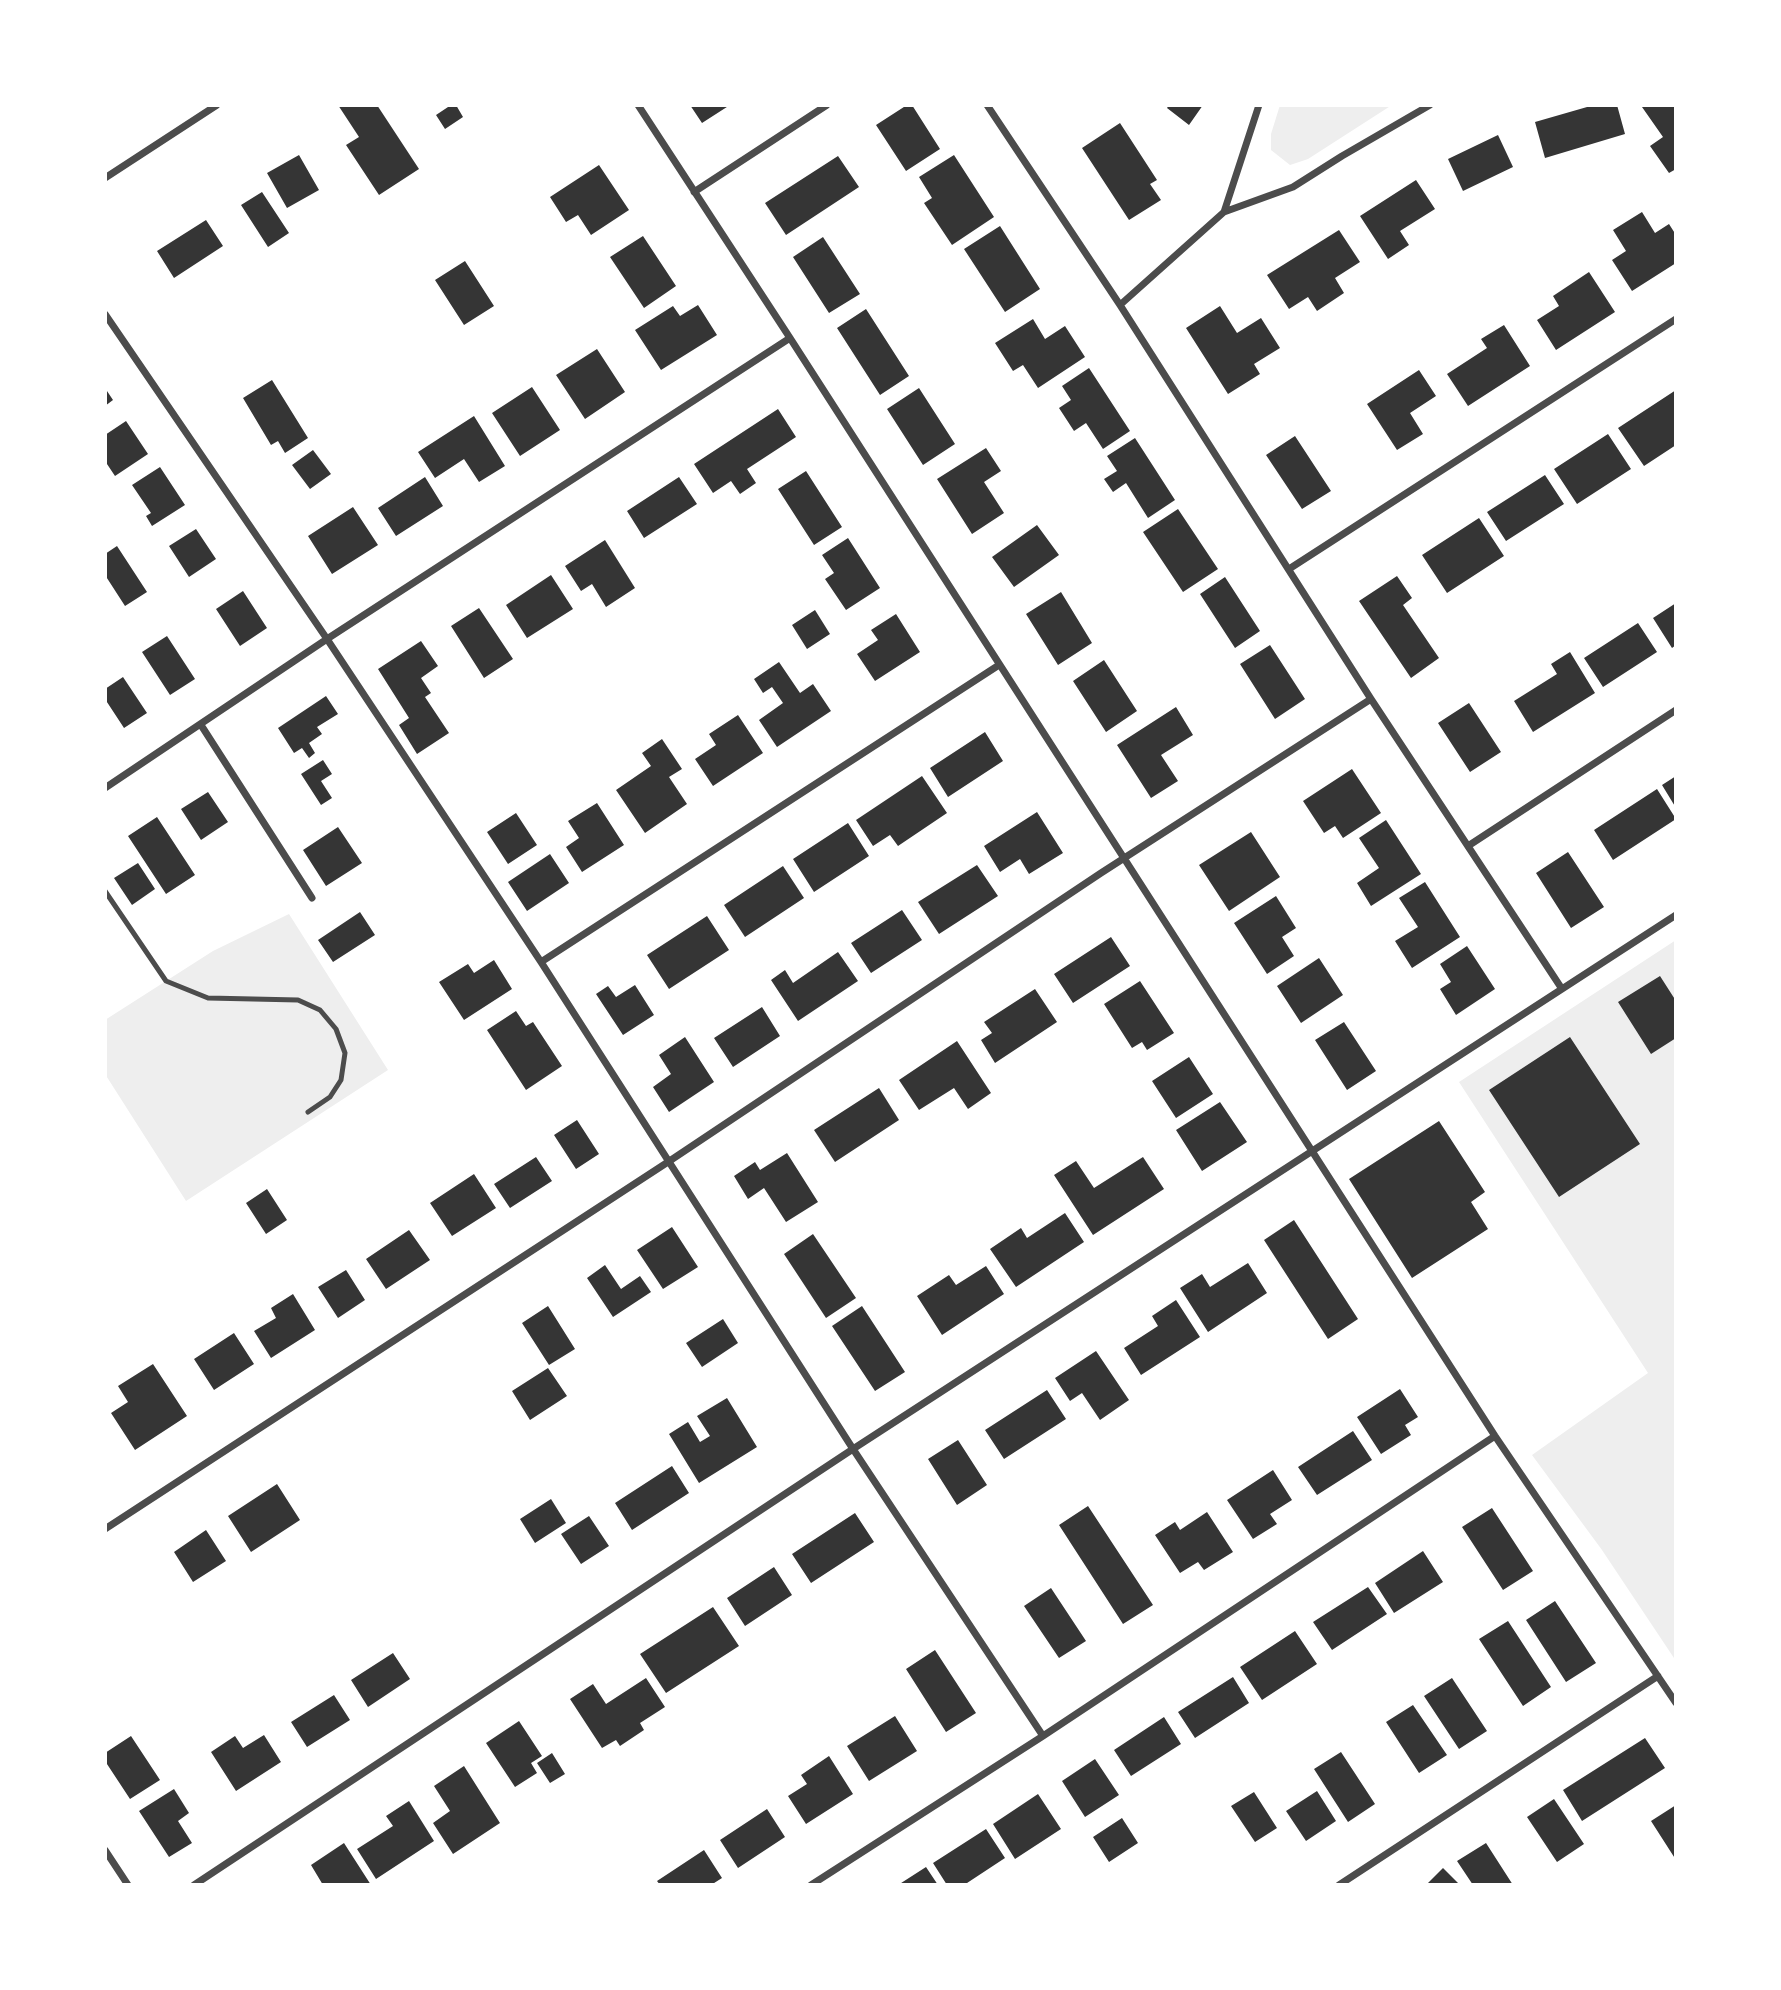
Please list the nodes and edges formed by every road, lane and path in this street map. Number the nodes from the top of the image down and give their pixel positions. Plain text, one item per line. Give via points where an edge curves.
1 (217, 105) edge
2 (638, 105) edge
3 (827, 105) edge
4 (987, 105) edge
5 (1259, 105) edge
6 (1430, 105) edge
7 (105, 178) edge
8 (694, 192) junction
9 (1224, 212) junction
10 (1120, 305) junction
11 (105, 314) edge
12 (1676, 319) edge
13 (790, 338) junction
14 (1289, 569) junction
15 (327, 639) junction
16 (999, 665) junction
17 (1371, 699) junction
18 (1676, 710) edge
19 (201, 725) junction
20 (105, 788) edge
21 (1468, 846) junction
22 (1124, 858) junction
23 (105, 891) edge
24 (312, 898) dead end
25 (1676, 915) edge
26 (541, 962) junction
27 (1562, 989) junction
28 (308, 1112) dead end
29 (1312, 1153) junction
30 (668, 1162) junction
31 (1495, 1436) junction
32 (853, 1449) junction
33 (105, 1529) edge
34 (1658, 1676) junction
35 (1676, 1703) edge
36 (1043, 1736) junction
37 (105, 1850) edge
38 (128, 1885) edge
39 (194, 1885) edge
40 (811, 1885) edge
41 (1339, 1885) edge

1 - 7 street
2 - 8 street
3 - 8 street
4 - 10 street
5 - 9 street
6 - 9 street via 1293,187
8 - 13 street
9 - 10 street
10 - 14 street
11 - 15 street
12 - 14 street
13 - 15 street
13 - 16 street
14 - 17 street
15 - 19 street
15 - 26 street
16 - 22 street
16 - 26 street
17 - 21 street
17 - 22 street
18 - 21 street
19 - 20 street
19 - 24 street
21 - 27 street
22 - 29 street
22 - 30 street
23 - 28 lane via 166,981 208,998 298,1000 320,1010 336,1029 345,1053 341,1080 330,1097
25 - 27 street
26 - 30 street
27 - 29 street
29 - 31 street
29 - 32 street
30 - 32 street
30 - 33 street
31 - 34 street
31 - 36 street
32 - 36 street
32 - 39 street
34 - 35 street
34 - 41 street
36 - 40 street
37 - 38 street

